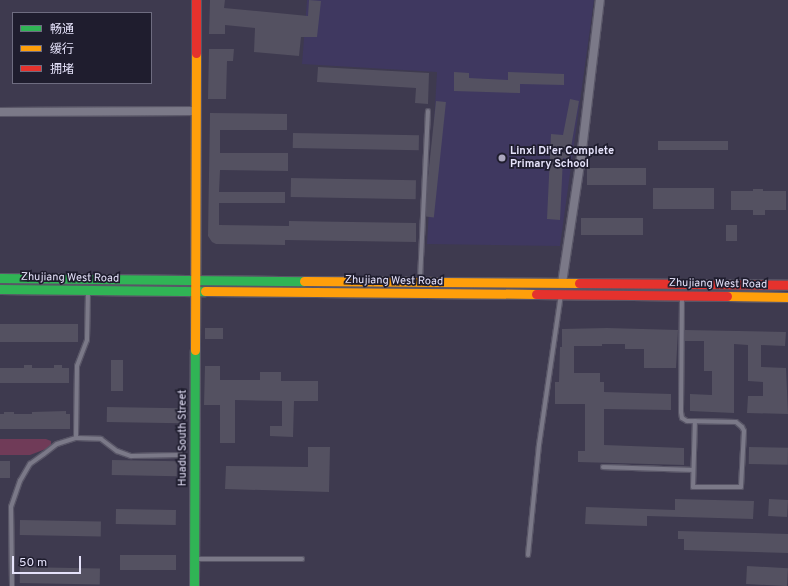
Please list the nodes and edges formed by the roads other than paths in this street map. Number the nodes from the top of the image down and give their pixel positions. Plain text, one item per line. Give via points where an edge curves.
1 (196, 0) edge
2 (600, 0) edge
3 (195, 111) junction
4 (428, 111) dead end
5 (0, 112) edge
6 (0, 278) edge
7 (195, 279) junction
8 (420, 281) junction
9 (562, 283) junction
10 (788, 285) edge
11 (0, 289) edge
12 (88, 290) junction
13 (195, 291) junction
14 (561, 294) junction
15 (682, 296) junction
16 (788, 296) edge
17 (695, 421) junction
18 (76, 438) junction
19 (180, 455) dead end
20 (603, 467) dead end
21 (693, 470) junction
22 (528, 555) dead end
23 (194, 559) junction
24 (302, 559) dead end
25 (12, 586) edge
26 (194, 586) edge

1 - 3 main road, Huadu South Street
2 - 9 street via 582,150
3 - 5 street
3 - 7 main road, Huadu South Street
4 - 8 lane
6 - 7 main road, Zhujiang West Road
7 - 8 main road, Zhujiang West Road
7 - 13 main road, Huadu South Street
8 - 9 main road, Zhujiang West Road
9 - 10 main road, Zhujiang West Road
11 - 12 main road, Zhujiang West Road
12 - 13 main road, Zhujiang West Road
12 - 18 lane via 87,340 77,366
13 - 14 main road, Zhujiang West Road
13 - 23 main road, Huadu South Street
14 - 15 main road, Zhujiang West Road
14 - 22 lane via 539,445
15 - 16 main road, Zhujiang West Road
15 - 17 lane via 681,412 682,418
17 - 21 lane
17 - 21 lane via 736,422 742,427 744,431 741,487 693,487
18 - 19 lane via 101,439 117,451 131,456
18 - 25 lane via 57,444 30,464 20,480 11,507
20 - 21 lane
23 - 24 lane
23 - 26 main road, Huadu South Street

